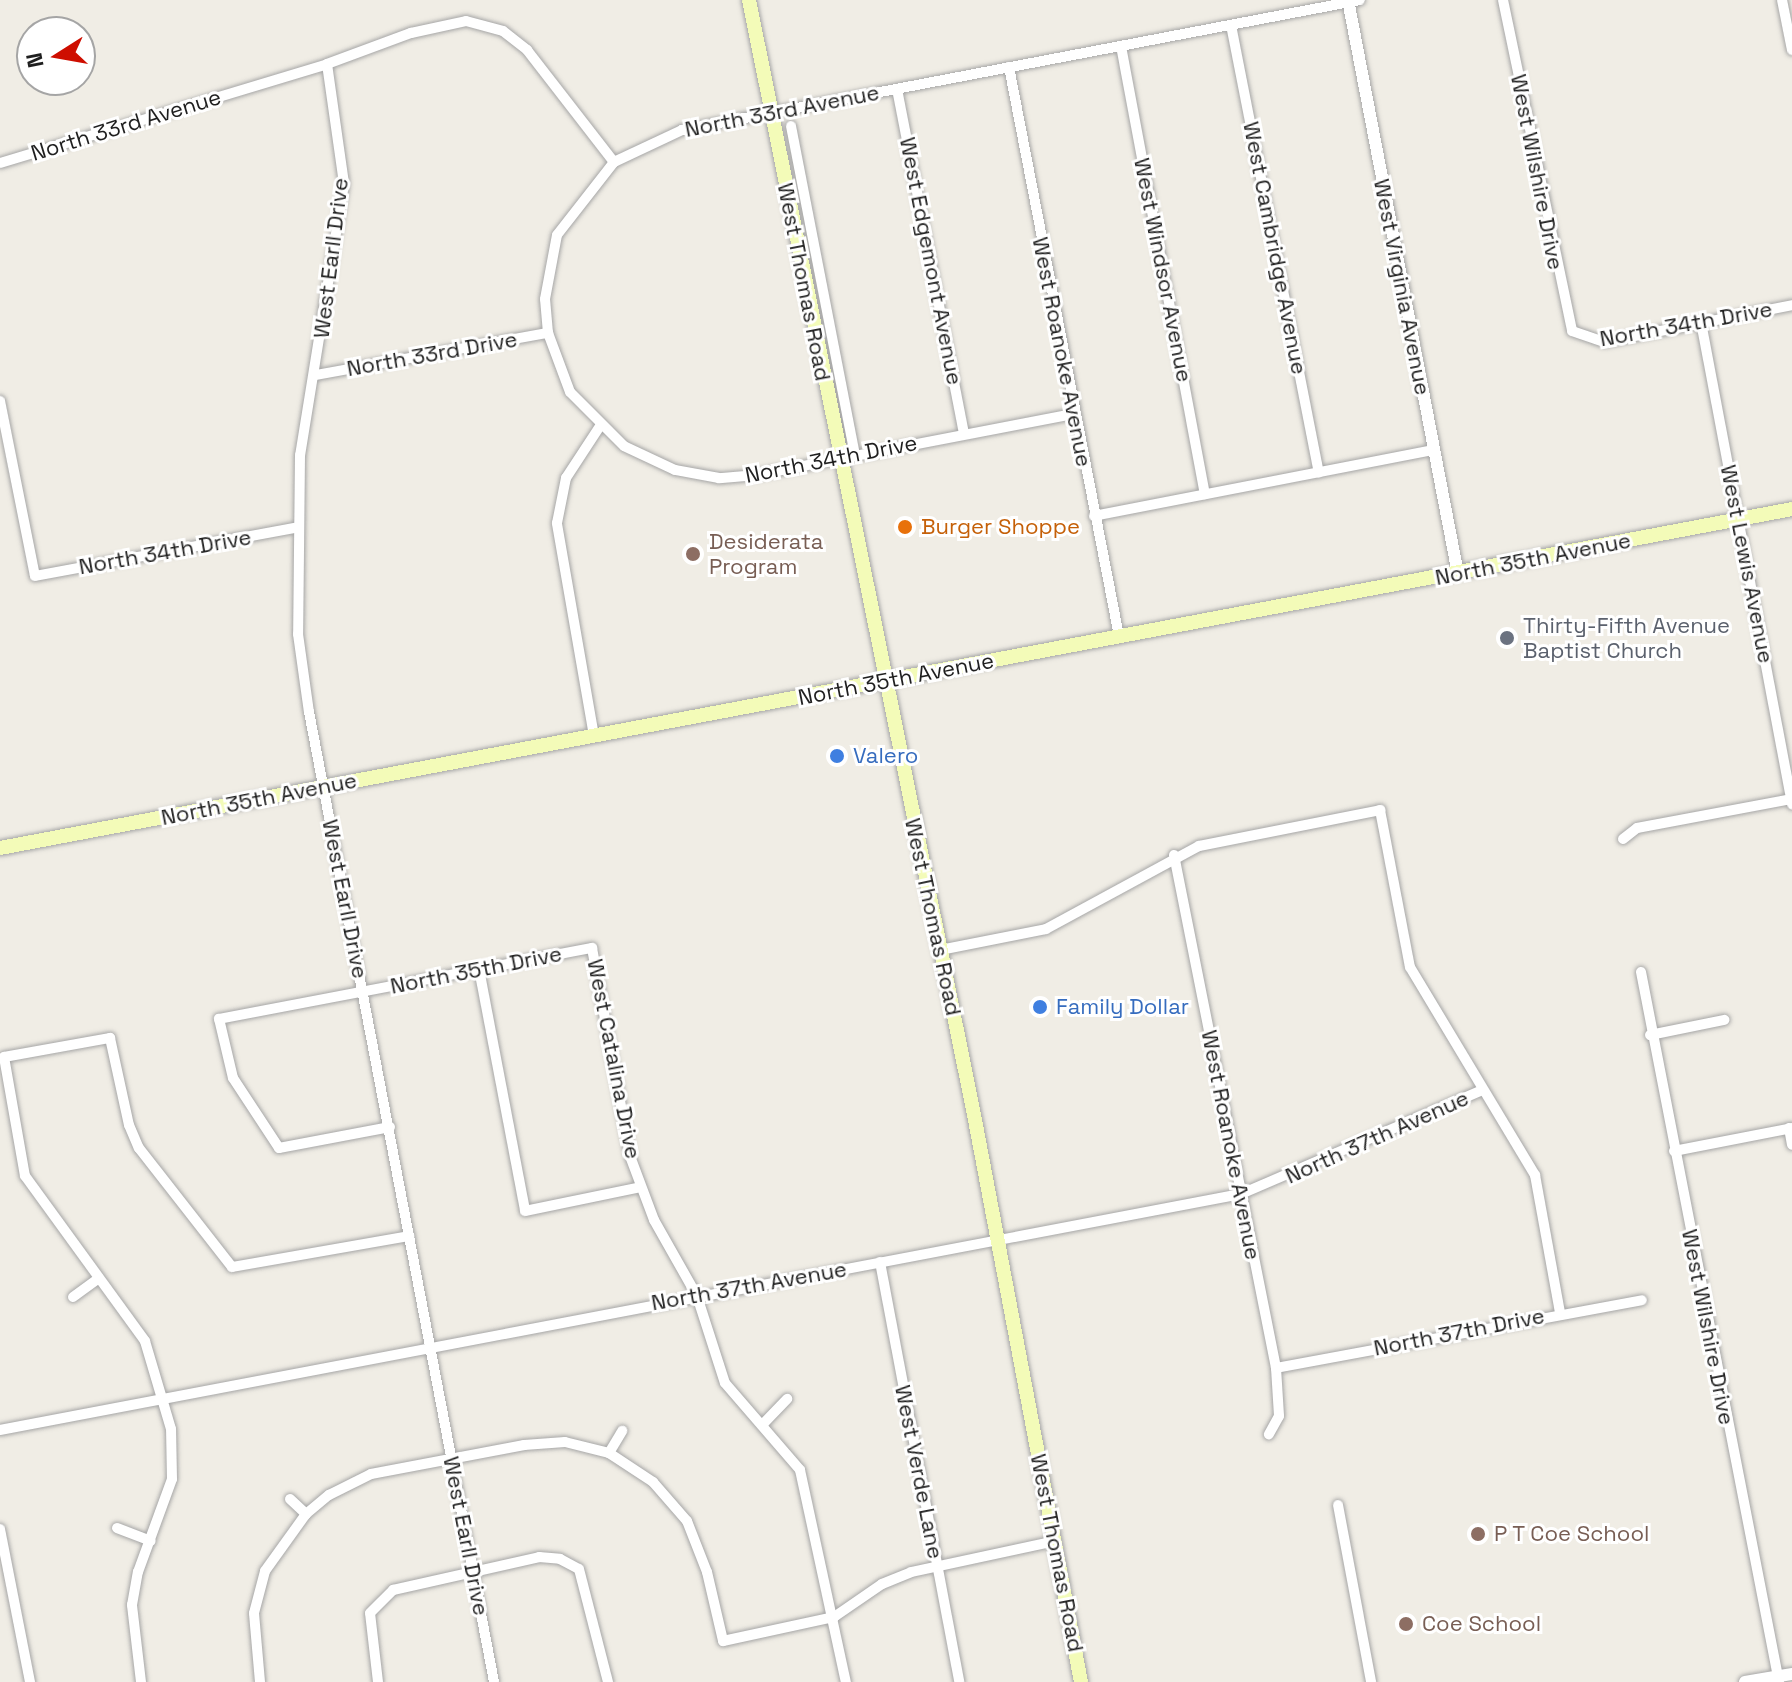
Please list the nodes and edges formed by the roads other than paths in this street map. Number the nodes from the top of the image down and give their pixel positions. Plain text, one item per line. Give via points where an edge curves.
1 (749, 0) edge
2 (1503, 0) edge
3 (1782, 0) edge
4 (1352, 1) edge
5 (1231, 25) junction
6 (1121, 46) junction
7 (1792, 50) edge
8 (327, 64) junction
9 (1009, 67) junction
10 (897, 89) junction
11 (770, 113) junction
12 (791, 126) dead end
13 (796, 150) junction
14 (778, 153) junction
15 (614, 162) junction
16 (0, 163) edge
17 (1792, 305) edge
18 (1701, 322) junction
19 (548, 333) junction
20 (1581, 338) joint
21 (316, 375) junction
22 (0, 401) edge
23 (1073, 414) junction
24 (600, 426) junction
25 (964, 434) junction
26 (1433, 450) junction
27 (855, 454) junction
28 (838, 457) junction
29 (1319, 472) junction
30 (1205, 494) junction
31 (1792, 509) edge
32 (1094, 516) junction
33 (1739, 519) junction
34 (295, 528) junction
35 (1458, 574) junction
36 (1119, 636) junction
37 (884, 681) junction
38 (594, 736) junction
39 (324, 787) junction
40 (1792, 801) edge
41 (1623, 839) dead end
42 (0, 848) edge
43 (1174, 855) junction
44 (592, 948) joint
45 (940, 950) junction
46 (479, 969) junction
47 (1641, 972) dead end
48 (363, 991) junction
49 (1724, 1020) dead end
50 (1650, 1035) junction
51 (1482, 1090) junction
52 (390, 1127) junction
53 (1791, 1128) edge
54 (1792, 1145) edge
55 (1674, 1151) junction
56 (641, 1187) junction
57 (1241, 1194) junction
58 (409, 1236) junction
59 (998, 1238) junction
60 (880, 1262) junction
61 (98, 1279) junction
62 (697, 1296) junction
63 (73, 1297) dead end
64 (1642, 1300) dead end
65 (1560, 1313) junction
66 (429, 1346) junction
67 (1276, 1368) junction
68 (163, 1398) junction
69 (787, 1399) dead end
70 (763, 1424) junction
71 (0, 1430) edge
72 (622, 1431) dead end
73 (1269, 1434) dead end
74 (609, 1453) junction
75 (451, 1459) junction
76 (290, 1499) dead end
77 (1338, 1505) dead end
78 (306, 1514) junction
79 (117, 1528) dead end
80 (0, 1529) edge
81 (151, 1541) junction
82 (1055, 1541) junction
83 (936, 1565) junction
84 (473, 1573) junction
85 (834, 1617) junction
86 (1792, 1674) edge
87 (1779, 1680) edge
88 (30, 1682) edge
89 (141, 1682) edge
90 (260, 1682) edge
91 (378, 1682) edge
92 (494, 1682) edge
93 (608, 1682) edge
94 (846, 1682) edge
95 (959, 1682) edge
96 (1081, 1682) edge
97 (1371, 1682) edge
98 (1745, 1682) edge

1 - 11 main road, West Thomas Road
2 - 20 street, West Wilshire Drive via 1567,320
3 - 7 street
4 - 5 street, North 33rd Avenue
4 - 26 street, West Virginia Avenue
5 - 6 street, North 33rd Avenue
5 - 29 street, West Cambridge Avenue
6 - 9 street, North 33rd Avenue
6 - 30 street, West Windsor Avenue
8 - 15 street, North 33rd Avenue via 466,21 494,28 527,50
8 - 16 street, North 33rd Avenue
8 - 21 street, West Earll Drive via 344,184
9 - 10 street, North 33rd Avenue
9 - 23 street, West Roanoke Avenue
10 - 11 street, North 33rd Avenue
10 - 25 street, West Edgemont Avenue
11 - 14 main road, West Thomas Road
11 - 15 street, North 33rd Avenue via 682,130
12 - 13 street, West Thomas Road
13 - 14 street, West Thomas Road
13 - 27 street, West Thomas Road
14 - 28 main road, West Thomas Road
15 - 19 street via 557,235 545,299
17 - 18 street, North 34th Drive
18 - 20 street, North 34th Drive via 1604,342
18 - 33 street, West Lewis Avenue
19 - 21 street, North 33rd Drive
19 - 24 street via 570,392
21 - 34 street, West Earll Drive via 300,455
22 - 34 street, North 34th Drive via 35,576
23 - 25 street, North 34th Drive
23 - 32 street, West Roanoke Avenue
24 - 28 street, North 34th Drive via 624,446 700,475 740,477
24 - 38 street via 566,478 557,523
25 - 27 street, North 34th Drive
26 - 29 street
26 - 35 street, West Virginia Avenue
27 - 28 street, North 34th Drive
28 - 37 main road, West Thomas Road
29 - 30 street
30 - 32 street
31 - 33 main road, North 35th Avenue
32 - 36 street, West Roanoke Avenue
33 - 35 main road, North 35th Avenue
33 - 40 street, West Lewis Avenue
34 - 39 street, West Earll Drive via 298,634
35 - 36 main road, North 35th Avenue
36 - 37 main road, North 35th Avenue
37 - 38 main road, North 35th Avenue
37 - 45 main road, West Thomas Road
38 - 39 main road, North 35th Avenue
39 - 42 main road, North 35th Avenue
39 - 48 street, West Earll Drive
40 - 41 street via 1637,828
43 - 45 street via 1046,929
43 - 51 street via 1380,810 1410,967
43 - 57 street, West Roanoke Avenue
44 - 46 street, North 35th Drive
44 - 56 street, West Catalina Drive via 630,1156
45 - 59 main road, West Thomas Road
46 - 48 street, North 35th Drive
46 - 56 street via 525,1211
47 - 50 street, West Wilshire Drive
48 - 52 street, West Earll Drive
48 - 52 street, North 35th Drive via 219,1019 233,1078 279,1148
49 - 50 street
50 - 55 street, West Wilshire Drive
51 - 57 street, North 37th Avenue
51 - 65 street via 1513,1131 1535,1175
52 - 58 street, West Earll Drive
53 - 54 street
53 - 55 street
55 - 87 street, West Wilshire Drive
56 - 62 street, West Catalina Drive via 670,1253
57 - 59 street, North 37th Avenue
57 - 67 street, West Roanoke Avenue
58 - 61 street via 232,1267 139,1148 110,1038 4,1057 25,1176
58 - 66 street, West Earll Drive
59 - 60 street, North 37th Avenue
59 - 82 main road, West Thomas Road
60 - 62 street, North 37th Avenue
60 - 83 street, West Verde Lane
61 - 63 street
61 - 68 street via 149,1349
62 - 66 street, North 37th Avenue
62 - 70 street, West Catalina Drive via 725,1383
64 - 65 street, North 37th Drive
65 - 67 street, North 37th Drive
66 - 68 street, North 37th Avenue
66 - 75 street, West Earll Drive
67 - 73 street, West Roanoke Avenue via 1279,1416
68 - 71 street, North 37th Avenue
68 - 81 street via 171,1429 172,1479
69 - 70 street
70 - 85 street, West Catalina Drive via 800,1470
72 - 74 street
74 - 75 street via 565,1442
74 - 85 street via 653,1482 687,1521 707,1572 723,1641
75 - 78 street via 371,1474 329,1495
75 - 84 street, West Earll Drive
76 - 78 street
77 - 97 street
78 - 90 street via 265,1571 254,1613
79 - 81 street
80 - 88 street
81 - 89 street via 132,1605
82 - 83 street
82 - 96 main road, West Thomas Road
83 - 85 street via 882,1584
83 - 95 street, West Verde Lane
84 - 91 street via 393,1590 370,1613
84 - 92 street, West Earll Drive
84 - 93 street via 539,1557 560,1559 579,1569
85 - 94 street, West Catalina Drive
86 - 87 street
87 - 98 street

